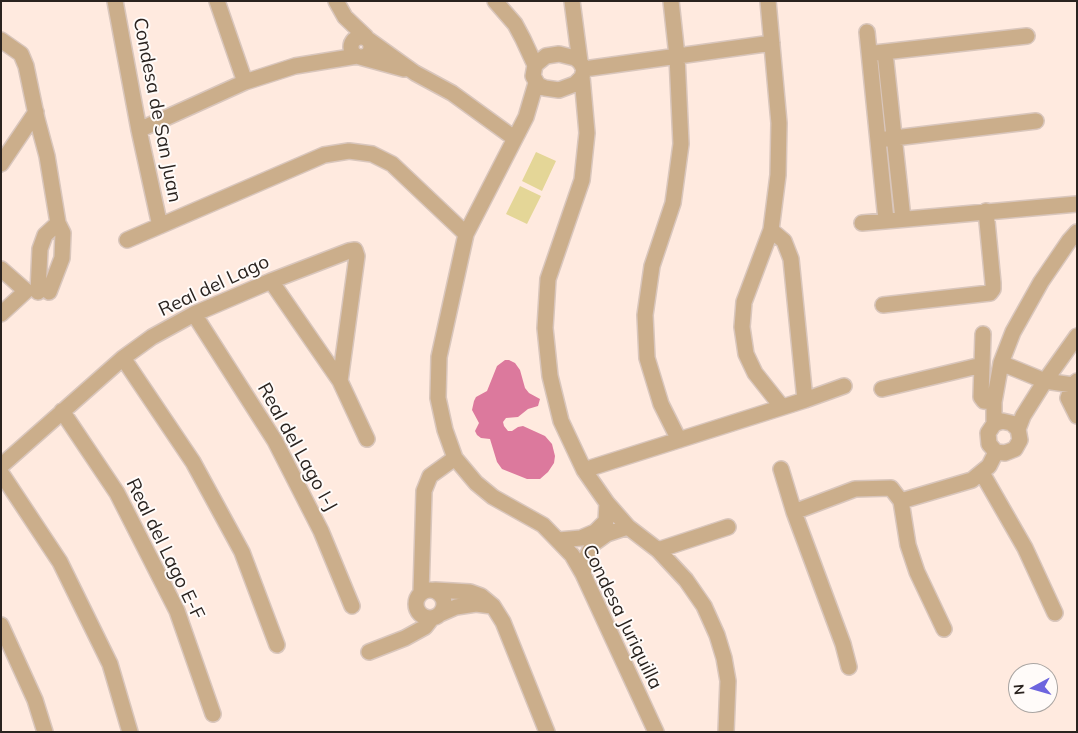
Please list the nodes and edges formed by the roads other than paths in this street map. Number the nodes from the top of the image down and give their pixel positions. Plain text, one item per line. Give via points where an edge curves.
1 (115, 1) edge
2 (217, 1) edge
3 (336, 1) edge
4 (495, 1) edge
5 (572, 1) edge
6 (671, 1) edge
7 (768, 1) edge
8 (346, 17) junction
9 (866, 32) dead end
10 (1028, 36) dead end
11 (367, 38) junction
12 (1, 40) edge
13 (772, 43) junction
14 (355, 51) junction
15 (885, 53) junction
16 (868, 54) junction
17 (677, 56) junction
18 (534, 65) junction
19 (582, 69) junction
20 (415, 73) junction
21 (245, 82) junction
22 (536, 83) junction
23 (36, 112) junction
24 (1036, 121) dead end
25 (139, 130) junction
26 (514, 138) junction
27 (895, 138) junction
28 (877, 140) junction
29 (1, 164) edge
30 (1077, 204) edge
31 (986, 211) junction
32 (903, 219) junction
33 (886, 220) junction
34 (58, 223) junction
35 (862, 223) dead end
36 (160, 226) junction
37 (771, 230) junction
38 (1077, 232) edge
39 (466, 234) junction
40 (127, 240) dead end
41 (1, 269) edge
42 (271, 281) junction
43 (42, 292) junction
44 (882, 305) dead end
45 (1, 314) edge
46 (194, 314) junction
47 (984, 334) dead end
48 (1077, 336) edge
49 (123, 358) junction
50 (1002, 363) junction
51 (982, 365) junction
52 (340, 381) junction
53 (1045, 381) junction
54 (1075, 383) edge
55 (844, 386) dead end
56 (882, 389) dead end
57 (805, 400) junction
58 (994, 402) junction
59 (782, 407) junction
60 (62, 411) junction
61 (1077, 416) edge
62 (994, 424) junction
63 (1018, 429) junction
64 (367, 438) dead end
65 (679, 440) junction
66 (996, 452) junction
67 (455, 458) junction
68 (1, 466) edge
69 (781, 469) dead end
70 (584, 470) junction
71 (1, 473) edge
72 (982, 473) junction
73 (901, 501) junction
74 (607, 503) junction
75 (794, 512) junction
76 (628, 527) junction
77 (728, 527) dead end
78 (559, 540) junction
79 (658, 550) junction
80 (583, 574) junction
81 (424, 597) junction
82 (352, 606) dead end
83 (493, 606) junction
84 (1055, 613) dead end
85 (436, 616) junction
86 (1, 625) edge
87 (944, 628) dead end
88 (405, 638) junction
89 (277, 645) dead end
90 (369, 652) dead end
91 (849, 667) dead end
92 (213, 714) dead end
93 (45, 732) edge
94 (130, 732) edge
95 (546, 732) edge
96 (656, 732) edge
97 (726, 732) edge

1 - 25 street, Condesa de San Juan
2 - 21 street
3 - 8 street
4 - 18 street, Condesa Juriquilla via 515,24
5 - 19 street
6 - 17 street
7 - 13 street
8 - 11 street
8 - 14 street
9 - 16 street
10 - 15 street
11 - 14 street via 358,36 352,41
11 - 20 street
12 - 23 street via 21,54
13 - 17 street
13 - 37 street via 779,123 778,175
14 - 20 street
14 - 21 street
15 - 16 street
15 - 27 street
16 - 28 street
17 - 19 street
17 - 65 street via 681,144 673,203 652,266 645,315 647,358 662,404
18 - 19 street via 546,56 559,54 575,58
18 - 22 street, Condesa Juriquilla
19 - 22 street via 571,86 559,90
19 - 70 street via 587,133 582,180 548,279 545,328 550,376 561,421
20 - 26 street via 452,93
21 - 25 street
22 - 26 street, Condesa Juriquilla via 526,117
23 - 29 street
23 - 34 street
24 - 27 street
25 - 36 street, Condesa de San Juan
26 - 39 street, Condesa Juriquilla
27 - 28 street
27 - 32 street
28 - 33 street
30 - 31 street
31 - 32 street
31 - 44 street via 993,283 990,293
32 - 33 street
33 - 35 street
34 - 43 street via 45,235 40,249
34 - 43 street via 63,233 62,258
36 - 39 street via 324,155 349,151 372,154 392,164
36 - 40 street
37 - 57 street via 784,242 790,259
37 - 59 street via 744,302 742,328 746,354 755,373
38 - 50 street via 1041,282 1013,332
39 - 67 street, Condesa Juriquilla via 439,357 438,398
41 - 43 street
42 - 46 street, Real del Lago
42 - 52 street
42 - 52 street, Real del Lago via 356,250
43 - 45 street
46 - 49 street, Real del Lago via 152,337
46 - 82 street, Real del Lago I-J via 275,441 321,531
47 - 51 street
48 - 53 street
49 - 60 street, Real del Lago
49 - 89 street via 193,462 242,552
50 - 53 street
50 - 58 street
51 - 56 street
51 - 58 street via 981,397 984,401
52 - 64 street
53 - 54 street
53 - 63 street
54 - 61 street via 1068,398
55 - 57 street
57 - 59 street
58 - 62 street
59 - 65 street
60 - 68 street, Real del Lago
60 - 92 street, Real del Lago E-F via 117,493 178,611
62 - 63 street via 1002,421
62 - 66 street via 988,433 989,444
63 - 66 street via 1020,440 1015,449
65 - 70 street
66 - 72 street
67 - 78 street, Condesa Juriquilla via 476,483 543,525
67 - 81 street via 430,476 424,491
69 - 75 street
70 - 74 street
71 - 94 street via 60,562 110,664
72 - 73 street via 972,480
72 - 84 street via 1025,548
73 - 75 street via 891,488 855,489
73 - 87 street via 908,546
74 - 76 street
74 - 78 street via 606,521 595,532 580,538
75 - 91 street
76 - 79 street
76 - 80 street via 607,534 594,544
77 - 79 street
78 - 80 street, Condesa Juriquilla
79 - 97 street via 686,580 704,606 717,635 728,681
80 - 96 street, Condesa Juriquilla
81 - 83 street via 470,592
81 - 85 street via 420,614
81 - 85 street via 442,596 444,605
81 - 88 street
83 - 85 street via 456,607
83 - 95 street via 503,622
85 - 88 street
86 - 93 street via 35,700
88 - 90 street

